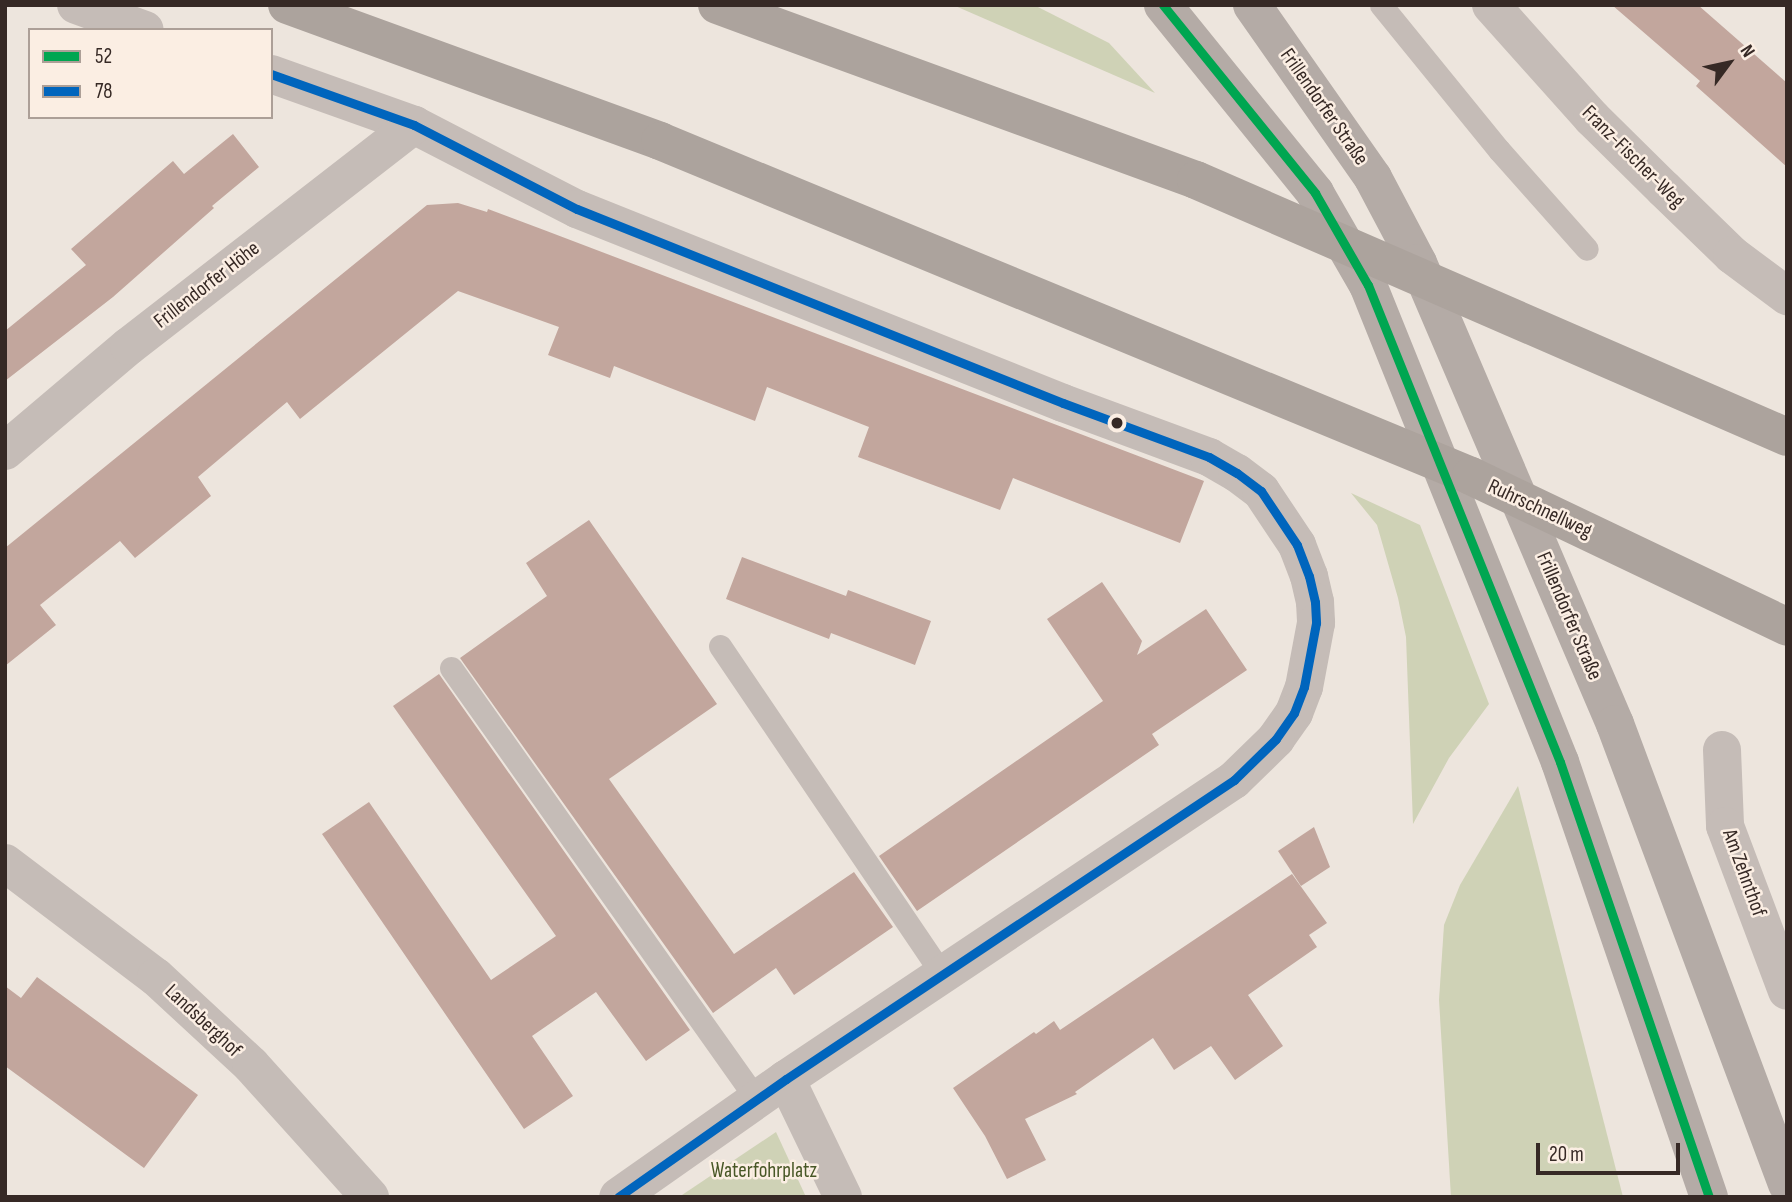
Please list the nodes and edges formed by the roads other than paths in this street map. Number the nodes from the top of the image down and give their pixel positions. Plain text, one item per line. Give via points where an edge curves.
1 (76, 5) edge
2 (287, 5) edge
3 (717, 5) edge
4 (1163, 5) edge
5 (1252, 5) edge
6 (1381, 5) edge
7 (1491, 5) edge
8 (139, 28) edge
9 (273, 75) edge
10 (414, 125) junction
11 (1587, 249) dead end
12 (1787, 296) edge
13 (1787, 437) edge
14 (5, 451) edge
15 (1787, 627) edge
16 (720, 646) dead end
17 (452, 668) dead end
18 (1721, 750) dead end
19 (8, 872) edge
20 (943, 975) junction
21 (1787, 991) edge
22 (772, 1090) junction
23 (1787, 1184) edge
24 (370, 1197) edge
25 (618, 1197) edge
26 (843, 1197) edge
27 (1709, 1197) edge

1 - 8 street
2 - 15 highway, Ruhrschnellweg via 660,141 1471,476
3 - 13 highway via 1196,180
4 - 27 main road via 1315,193 1368,285 1560,762
5 - 23 main road, Frillendorfer Straße via 1373,178 1419,263 1615,724
6 - 11 lane
7 - 12 street, Franz-Fischer-Weg via 1592,118 1655,180 1732,255
9 - 10 street
10 - 14 street, Frillendorfer Höhe via 129,346
10 - 20 street via 576,209 1063,404 1209,457 1261,491 1280,515 1297,545 1315,602 1309,668 1294,713 1258,760 1234,780
16 - 20 lane
17 - 22 lane
18 - 21 street, Am Zehnthof via 1725,826
19 - 24 street, Landsberghof via 156,977 251,1065
20 - 22 street
22 - 25 street
22 - 26 street

